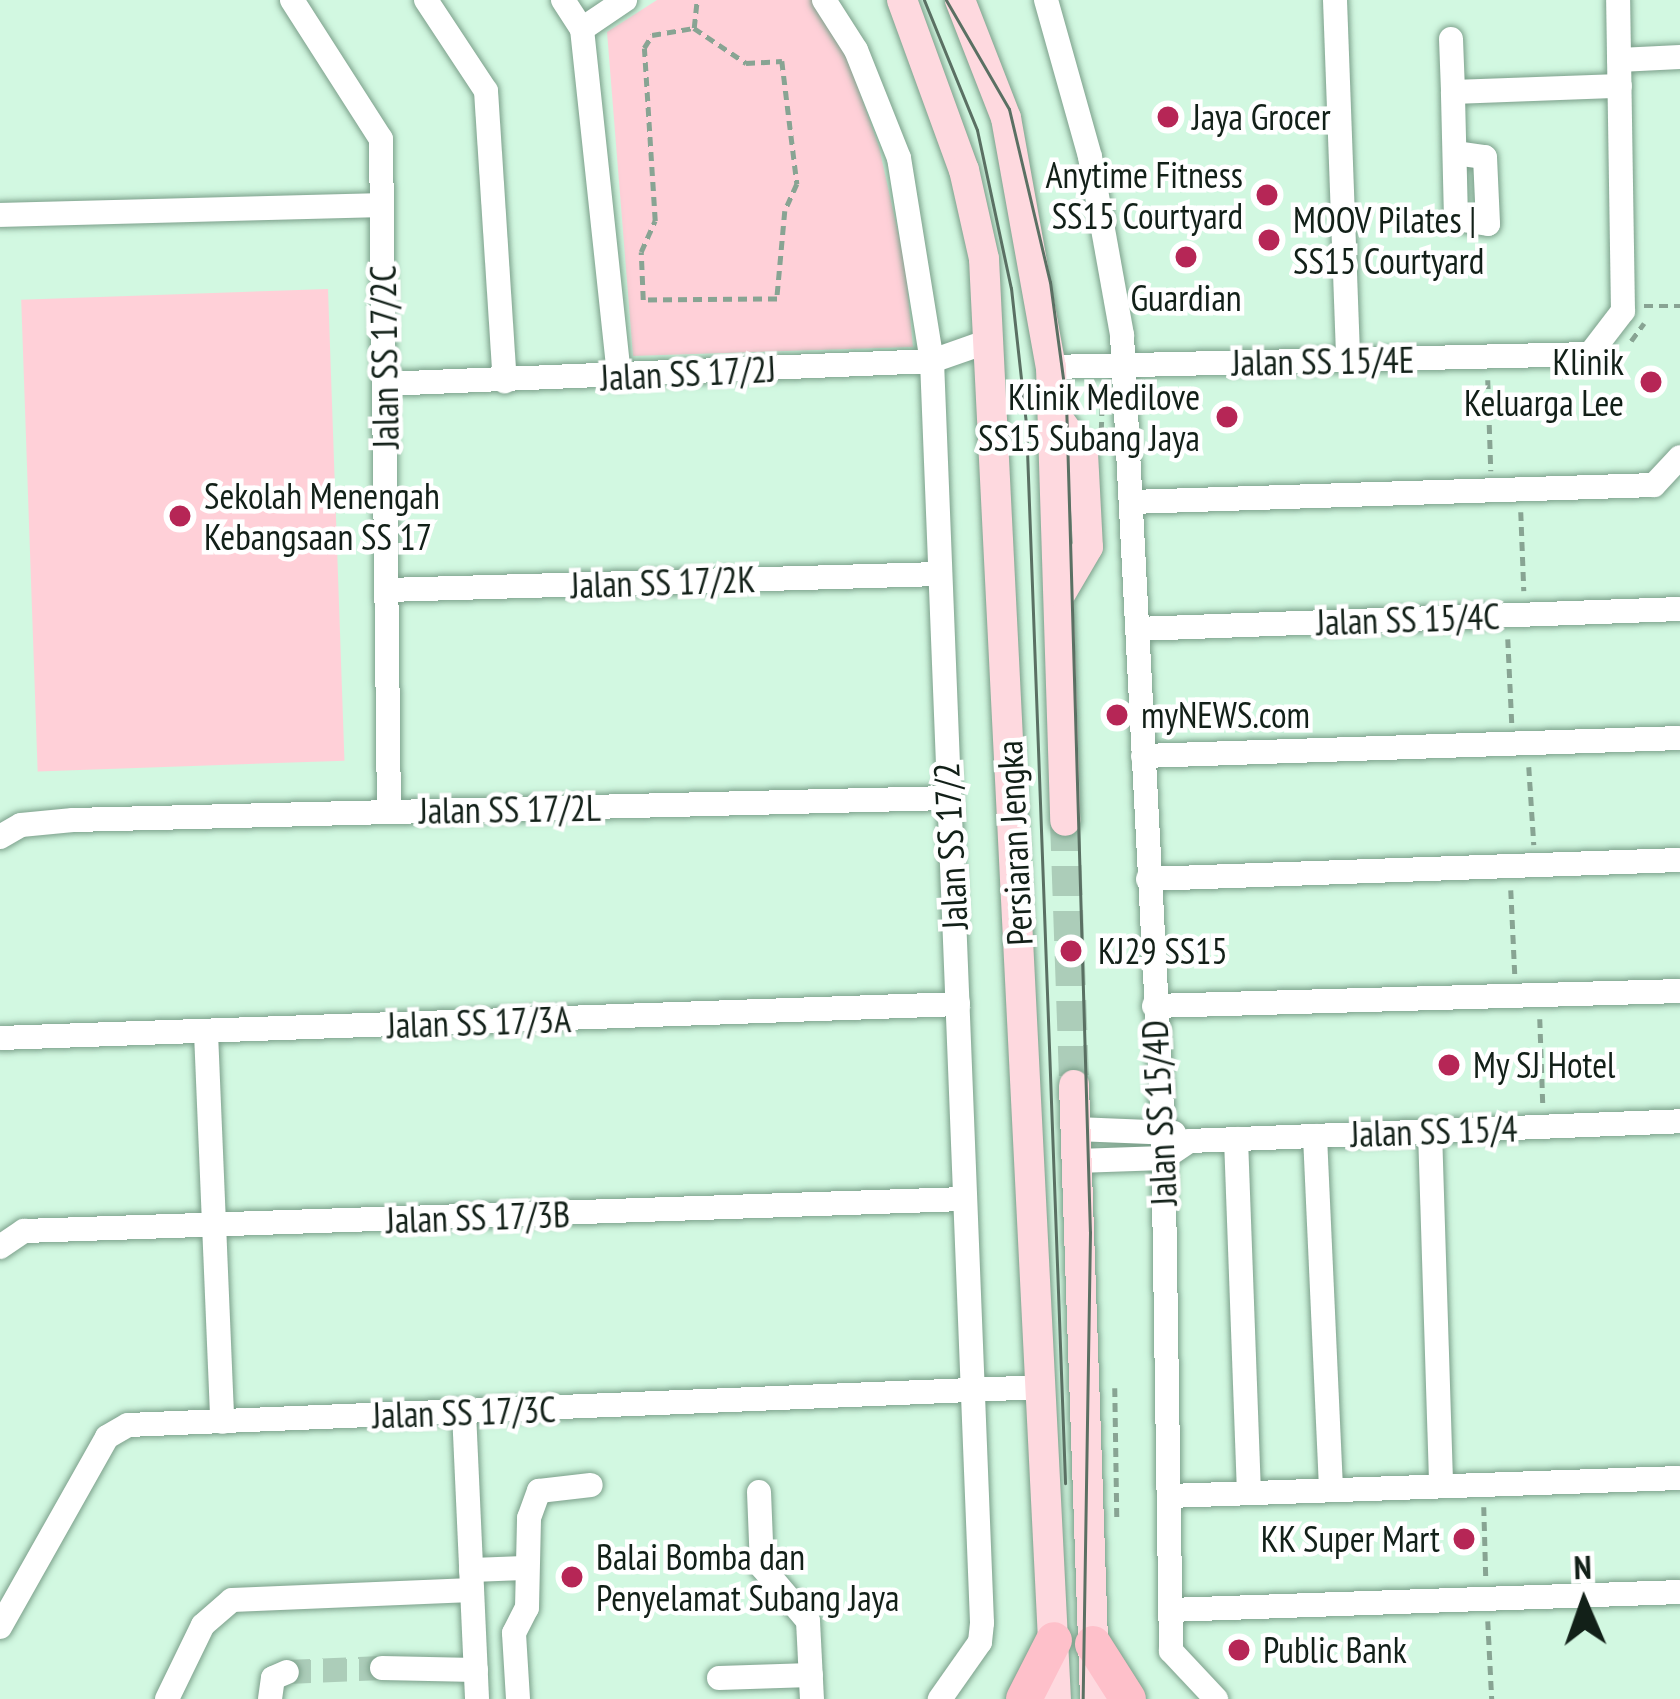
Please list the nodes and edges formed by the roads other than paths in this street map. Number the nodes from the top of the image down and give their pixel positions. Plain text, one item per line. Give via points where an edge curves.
1 (292, 0) edge
2 (426, 0) edge
3 (563, 0) edge
4 (626, 0) edge
5 (824, 0) edge
6 (902, 0) edge
7 (960, 0) edge
8 (1046, 0) edge
9 (1335, 0) edge
10 (1618, 0) edge
11 (582, 29) junction
12 (1451, 39) dead end
13 (1680, 57) edge
14 (1619, 60) junction
15 (1619, 86) junction
16 (1453, 92) junction
17 (1455, 153) dead end
18 (382, 205) junction
19 (0, 215) edge
20 (989, 341) junction
21 (1348, 360) junction
22 (932, 361) junction
23 (1125, 365) junction
24 (1051, 367) junction
25 (619, 377) junction
26 (505, 380) junction
27 (384, 384) junction
28 (1680, 457) edge
29 (1131, 502) junction
30 (939, 574) junction
31 (387, 590) junction
32 (1680, 609) edge
33 (1137, 629) junction
34 (1680, 738) edge
35 (1143, 756) junction
36 (948, 798) junction
37 (389, 812) junction
38 (1065, 821) tunnel mouth
39 (0, 838) edge
40 (1680, 860) edge
41 (1148, 879) junction
42 (1680, 991) edge
43 (958, 1004) junction
44 (1154, 1006) junction
45 (206, 1033) junction
46 (0, 1038) edge
47 (1074, 1085) tunnel mouth
48 (1680, 1121) edge
49 (1163, 1127) junction
50 (1076, 1130) junction
51 (1430, 1131) junction
52 (1315, 1136) junction
53 (1236, 1139) junction
54 (1189, 1141) junction
55 (1164, 1158) junction
56 (1077, 1161) junction
57 (962, 1199) junction
58 (214, 1227) junction
59 (0, 1247) edge
60 (1041, 1387) junction
61 (974, 1390) junction
62 (464, 1412) junction
63 (222, 1422) junction
64 (1680, 1478) edge
65 (591, 1485) dead end
66 (1441, 1486) junction
67 (1330, 1490) junction
68 (759, 1492) dead end
69 (1250, 1493) junction
70 (1169, 1496) junction
71 (525, 1568) junction
72 (471, 1580) junction
73 (1680, 1592) edge
74 (1170, 1610) junction
75 (0, 1627) edge
76 (1054, 1640) junction
77 (1094, 1644) junction
78 (382, 1668) tunnel mouth
79 (476, 1670) junction
80 (287, 1672) dead end
81 (719, 1678) dead end
82 (812, 1687) edge
83 (167, 1699) edge
84 (270, 1699) edge
85 (477, 1699) edge
86 (518, 1699) edge
87 (940, 1699) edge
88 (1024, 1699) edge
89 (1057, 1699) edge
90 (1095, 1699) edge
91 (1128, 1699) edge
92 (1216, 1699) edge

1 - 18 street, Jalan SS 17/2C via 381,140
2 - 26 street via 486,91
3 - 11 street
4 - 11 street
5 - 22 street, Jalan SS 17/2 via 856,50 899,158
6 - 20 main road, Persiaran Jengka via 964,170 984,260
7 - 24 main road via 1012,139
8 - 23 street, Jalan SS 15/4D via 1090,157
9 - 21 street
10 - 14 street
11 - 25 street
12 - 16 street
13 - 14 street
14 - 15 street
15 - 16 street
15 - 21 street, Jalan SS 15/4E via 1623,311 1590,354
16 - 17 street
18 - 19 street
18 - 27 street, Jalan SS 17/2C
20 - 22 street, Jalan SS 17/2J
20 - 60 main road, Persiaran Jengka
21 - 23 street, Jalan SS 15/4E
22 - 25 street, Jalan SS 17/2J
22 - 30 street, Jalan SS 17/2
23 - 24 street, Jalan SS 15/4E
23 - 29 street, Jalan SS 15/4D
24 - 38 main road, Persiaran Jengka via 1054,412 1084,453 1088,547 1059,596
25 - 26 street, Jalan SS 17/2J
26 - 27 street, Jalan SS 17/2J
27 - 31 street, Jalan SS 17/2C
28 - 29 street via 1654,485
29 - 33 street, Jalan SS 15/4D
30 - 31 street, Jalan SS 17/2K
30 - 36 street, Jalan SS 17/2
31 - 37 street, Jalan SS 17/2C
32 - 33 street, Jalan SS 15/4C
33 - 35 street, Jalan SS 15/4D
34 - 35 street
35 - 41 street, Jalan SS 15/4D
36 - 37 street, Jalan SS 17/2L
36 - 43 street, Jalan SS 17/2
37 - 39 street, Jalan SS 17/2L via 73,820 20,825
40 - 41 street
41 - 44 street, Jalan SS 15/4D
42 - 44 street
43 - 45 street, Jalan SS 17/3A
43 - 57 street, Jalan SS 17/2
44 - 49 street, Jalan SS 15/4D
45 - 46 street, Jalan SS 17/3A
45 - 58 street
47 - 50 main road
48 - 51 street, Jalan SS 15/4
49 - 50 street
49 - 54 street
49 - 55 street, Jalan SS 15/4D
50 - 56 main road
51 - 52 street, Jalan SS 15/4
51 - 66 street
52 - 53 street, Jalan SS 15/4
52 - 67 street
53 - 54 street, Jalan SS 15/4
53 - 69 street
54 - 55 street
55 - 56 street
55 - 70 street, Jalan SS 15/4D
56 - 77 main road
57 - 58 street, Jalan SS 17/3B
57 - 61 street, Jalan SS 17/2
58 - 59 street, Jalan SS 17/3B via 24,1231
58 - 63 street
60 - 61 street, Jalan SS 17/3C
60 - 76 main road, Persiaran Jengka
61 - 62 street, Jalan SS 17/3C
61 - 87 street, Jalan SS 17/2 via 980,1642
62 - 63 street, Jalan SS 17/3C
62 - 72 street
63 - 75 street, Jalan SS 17/3C via 128,1426 107,1437
64 - 66 street
65 - 71 street via 539,1491
66 - 67 street
67 - 69 street
68 - 82 street via 762,1568 805,1608
69 - 70 street
70 - 74 street, Jalan SS 15/4D
71 - 72 street
71 - 86 street via 527,1608 514,1633
72 - 79 street
72 - 83 street via 232,1600 203,1625
73 - 74 street
74 - 92 street, Jalan SS 15/4D via 1171,1651
76 - 88 highway
76 - 89 main road, Persiaran Jengka
77 - 90 main road
77 - 91 highway
78 - 79 street
79 - 85 street
80 - 84 street via 273,1678
81 - 82 street

